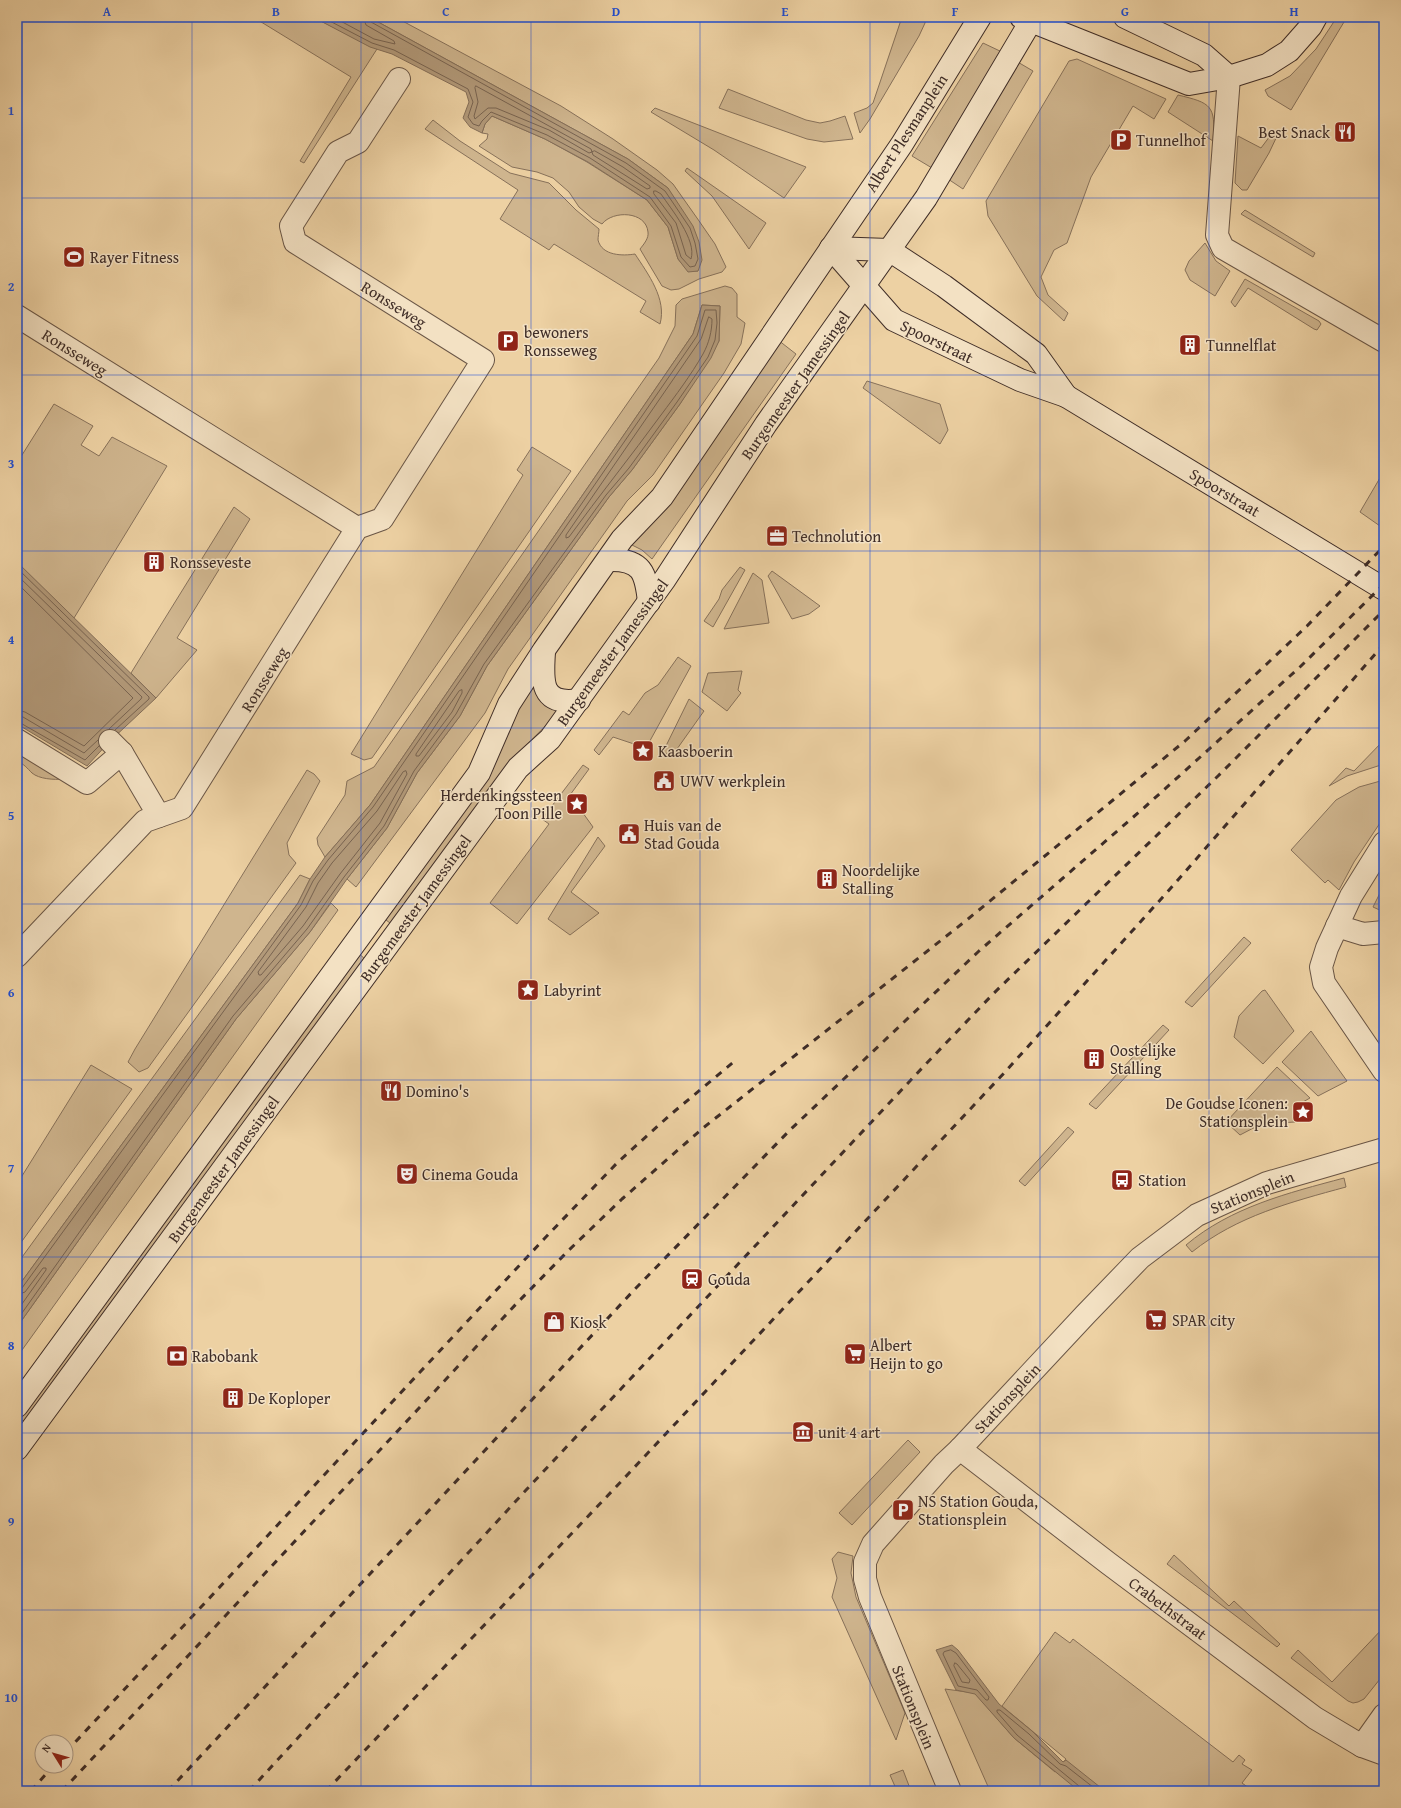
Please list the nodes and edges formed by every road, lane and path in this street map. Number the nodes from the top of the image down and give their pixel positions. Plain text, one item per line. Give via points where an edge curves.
1 (980, 17) edge
2 (1125, 17) edge
3 (1316, 17) edge
4 (1028, 18) edge
5 (1229, 77) junction
6 (398, 79) dead end
7 (831, 248) junction
8 (889, 250) junction
9 (863, 287) junction
10 (17, 316) edge
11 (1384, 341) edge
12 (1066, 396) junction
13 (357, 528) junction
14 (609, 560) junction
15 (1384, 589) edge
16 (649, 602) junction
17 (544, 650) junction
18 (579, 700) junction
19 (17, 740) edge
20 (159, 816) junction
21 (1384, 842) edge
22 (1338, 926) junction
23 (1384, 932) edge
24 (17, 956) edge
25 (1384, 1071) edge
26 (1384, 1149) edge
27 (17, 1406) edge
28 (17, 1449) edge
29 (960, 1449) junction
30 (1384, 1715) edge
31 (1362, 1746) junction
32 (1384, 1754) edge
33 (950, 1791) edge

1 - 7 main road, Albert Plesmanplein via 902,144
2 - 5 main road via 1204,55
3 - 5 main road via 1289,52 1267,65
4 - 5 main road via 1189,84
4 - 8 main road via 926,198
5 - 11 main road via 1217,236 1223,248
6 - 13 main road, Ronsseweg via 358,142 338,152 308,198 291,226 295,242 483,360 382,519
7 - 8 main road
7 - 9 main road
7 - 14 main road, Burgemeester Jamessingel via 662,497 622,539
8 - 9 main road
8 - 12 main road, Spoorstraat via 944,286 1036,354
9 - 12 main road, Spoorstraat via 894,320 1020,380
9 - 16 main road, Burgemeester Jamessingel via 766,424
10 - 13 main road, Ronsseweg
12 - 15 main road, Spoorstraat
13 - 20 main road, Ronsseweg via 182,808
14 - 16 main road via 629,562 640,568 647,580
14 - 17 main road, Burgemeester Jamessingel
16 - 18 main road, Burgemeester Jamessingel
17 - 18 main road via 544,689 556,700
17 - 27 main road, Burgemeester Jamessingel via 509,704 479,773
18 - 28 main road, Burgemeester Jamessingel via 550,739 518,768
19 - 20 main road via 87,783 116,747
20 - 24 main road, Ronsseweg via 145,821 129,836
21 - 22 main road via 1351,896
22 - 23 main road via 1363,934
22 - 25 main road via 1326,948 1321,967 1324,984
26 - 29 main road, Stationsplein via 1267,1183 1197,1214 1140,1258
29 - 31 main road, Crabethstraat via 1315,1718
29 - 33 main road, Stationsplein via 885,1528 873,1544 865,1562 865,1579 870,1597
30 - 31 main road
31 - 32 main road, Crabethstraat

